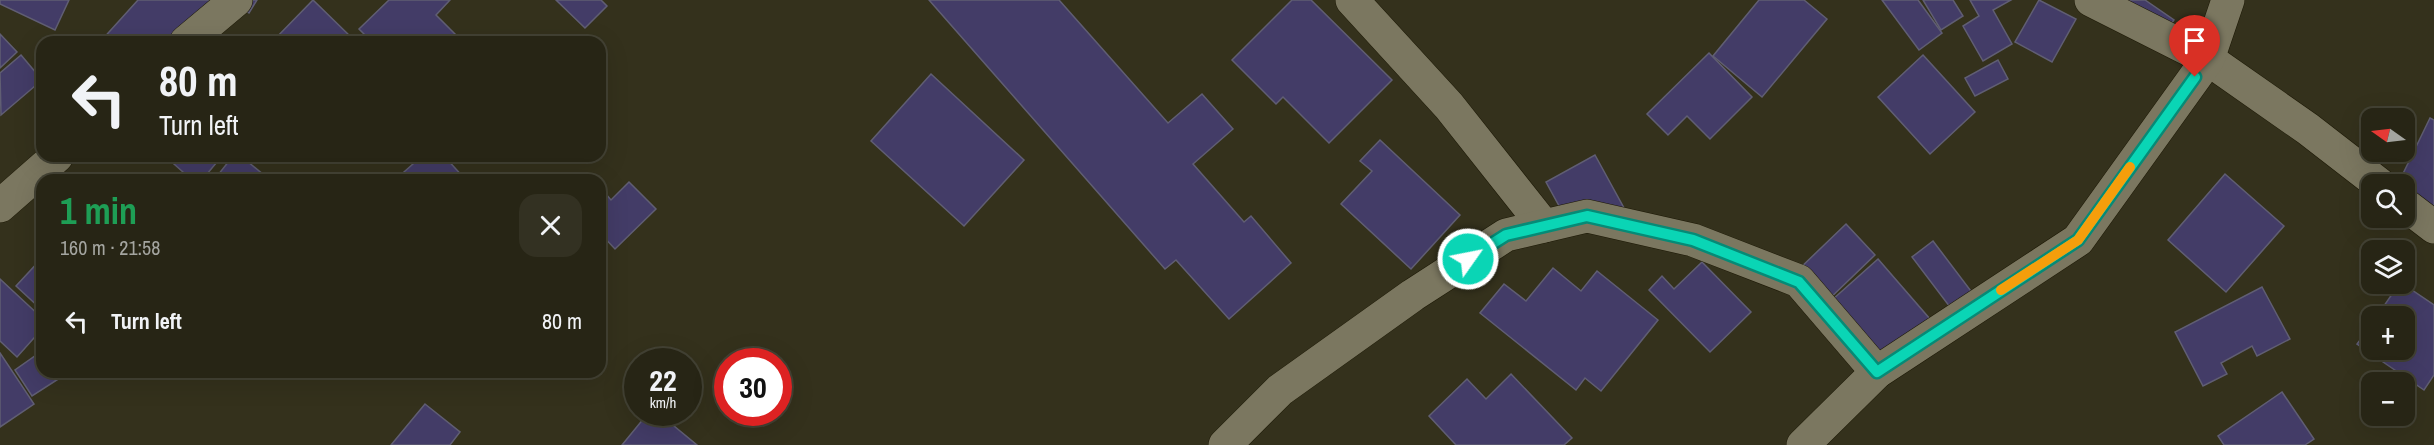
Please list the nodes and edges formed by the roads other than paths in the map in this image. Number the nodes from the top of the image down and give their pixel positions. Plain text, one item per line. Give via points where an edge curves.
1 (236, 0) edge
2 (1352, 0) edge
3 (2091, 0) edge
4 (2228, 0) edge
5 (193, 36) edge
6 (2208, 59) junction
7 (50, 162) edge
8 (36, 174) edge
9 (36, 174) edge
10 (2366, 174) edge
11 (0, 206) edge
12 (2415, 212) edge
13 (1544, 226) junction
14 (2434, 227) edge
15 (1877, 372) junction
16 (1225, 445) edge
17 (1803, 445) edge

1 - 5 street
2 - 13 street via 1449,106
3 - 6 street
4 - 6 street
6 - 10 street
6 - 15 street via 2078,240
7 - 9 street
8 - 11 street
12 - 14 street
13 - 15 street via 1587,216 1693,240 1799,282
13 - 16 street via 1506,235 1413,295 1280,390
15 - 17 street

